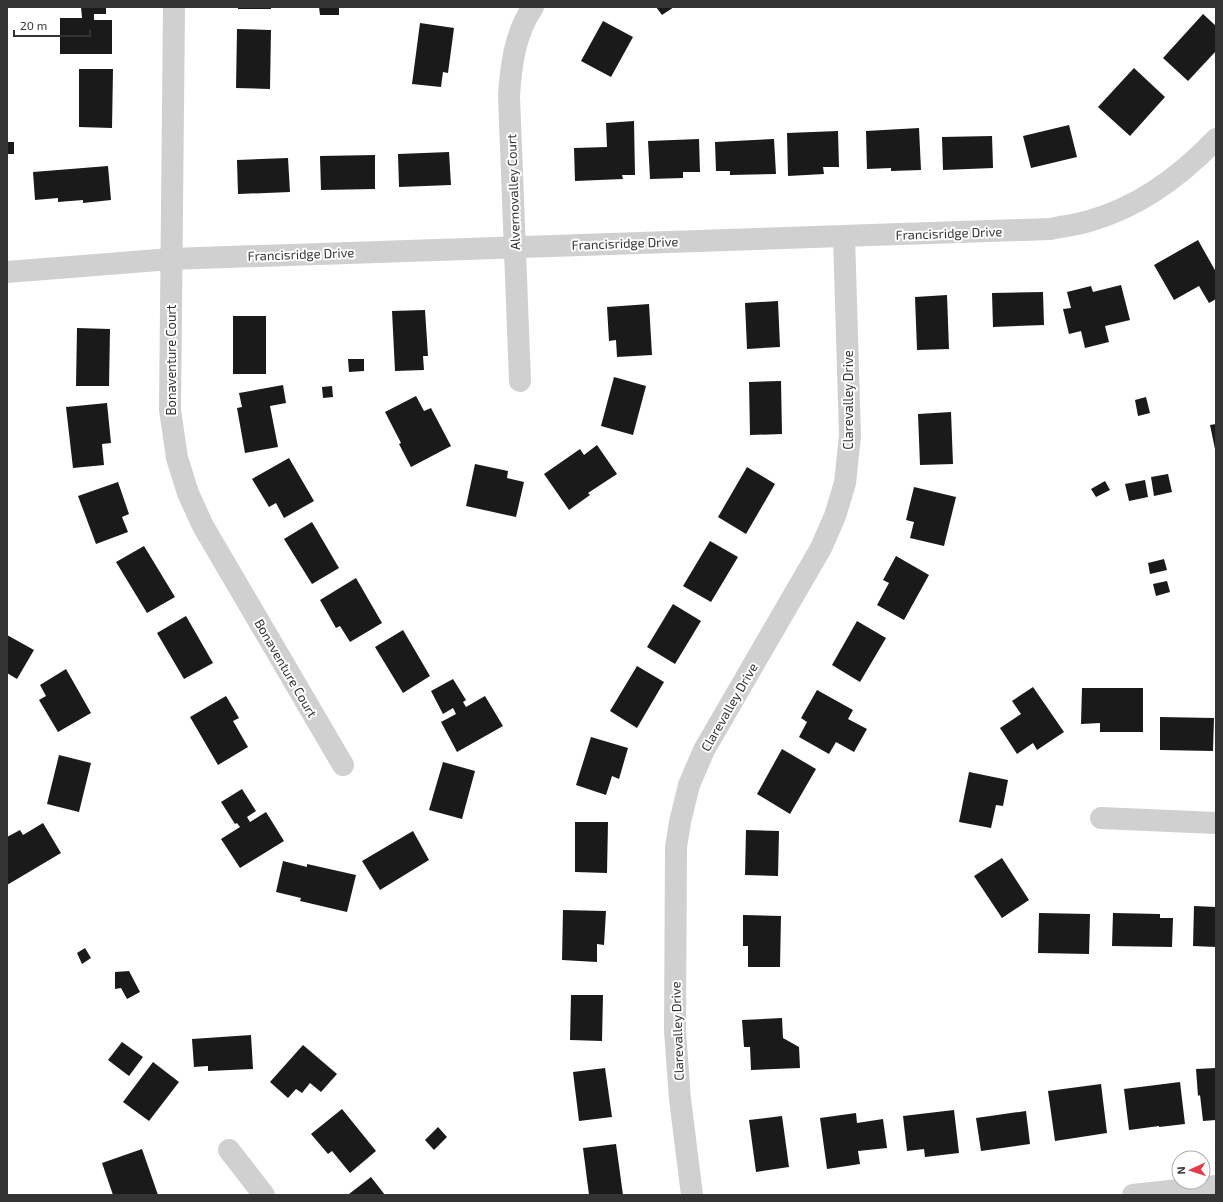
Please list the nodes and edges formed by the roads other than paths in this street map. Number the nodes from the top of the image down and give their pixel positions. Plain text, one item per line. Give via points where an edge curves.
1 (174, 7) edge
2 (533, 7) edge
3 (1211, 152) edge
4 (844, 236) junction
5 (514, 247) junction
6 (171, 259) junction
7 (7, 272) edge
8 (520, 381) dead end
9 (343, 765) dead end
10 (1101, 818) dead end
11 (1216, 823) edge
12 (229, 1150) dead end
13 (1213, 1189) edge
14 (264, 1195) edge
15 (692, 1195) edge
16 (1133, 1195) edge

1 - 6 street, Bonaventure Court
2 - 5 street, Alvernovalley Court via 516,45 510,70
3 - 4 street, Francisridge Drive via 1147,196 1125,208 1088,222 1050,229
4 - 5 street, Francisridge Drive
4 - 15 street, Clarevalley Drive via 850,436 845,483 835,516 821,548 704,750 689,785 676,847 675,1031 680,1099
5 - 6 street, Francisridge Drive
5 - 8 street, Alvernovalley Court
6 - 7 street, Francisridge Drive
6 - 9 street, Bonaventure Court via 170,410 177,458 188,493 203,526
10 - 11 street
12 - 14 street
13 - 16 street

